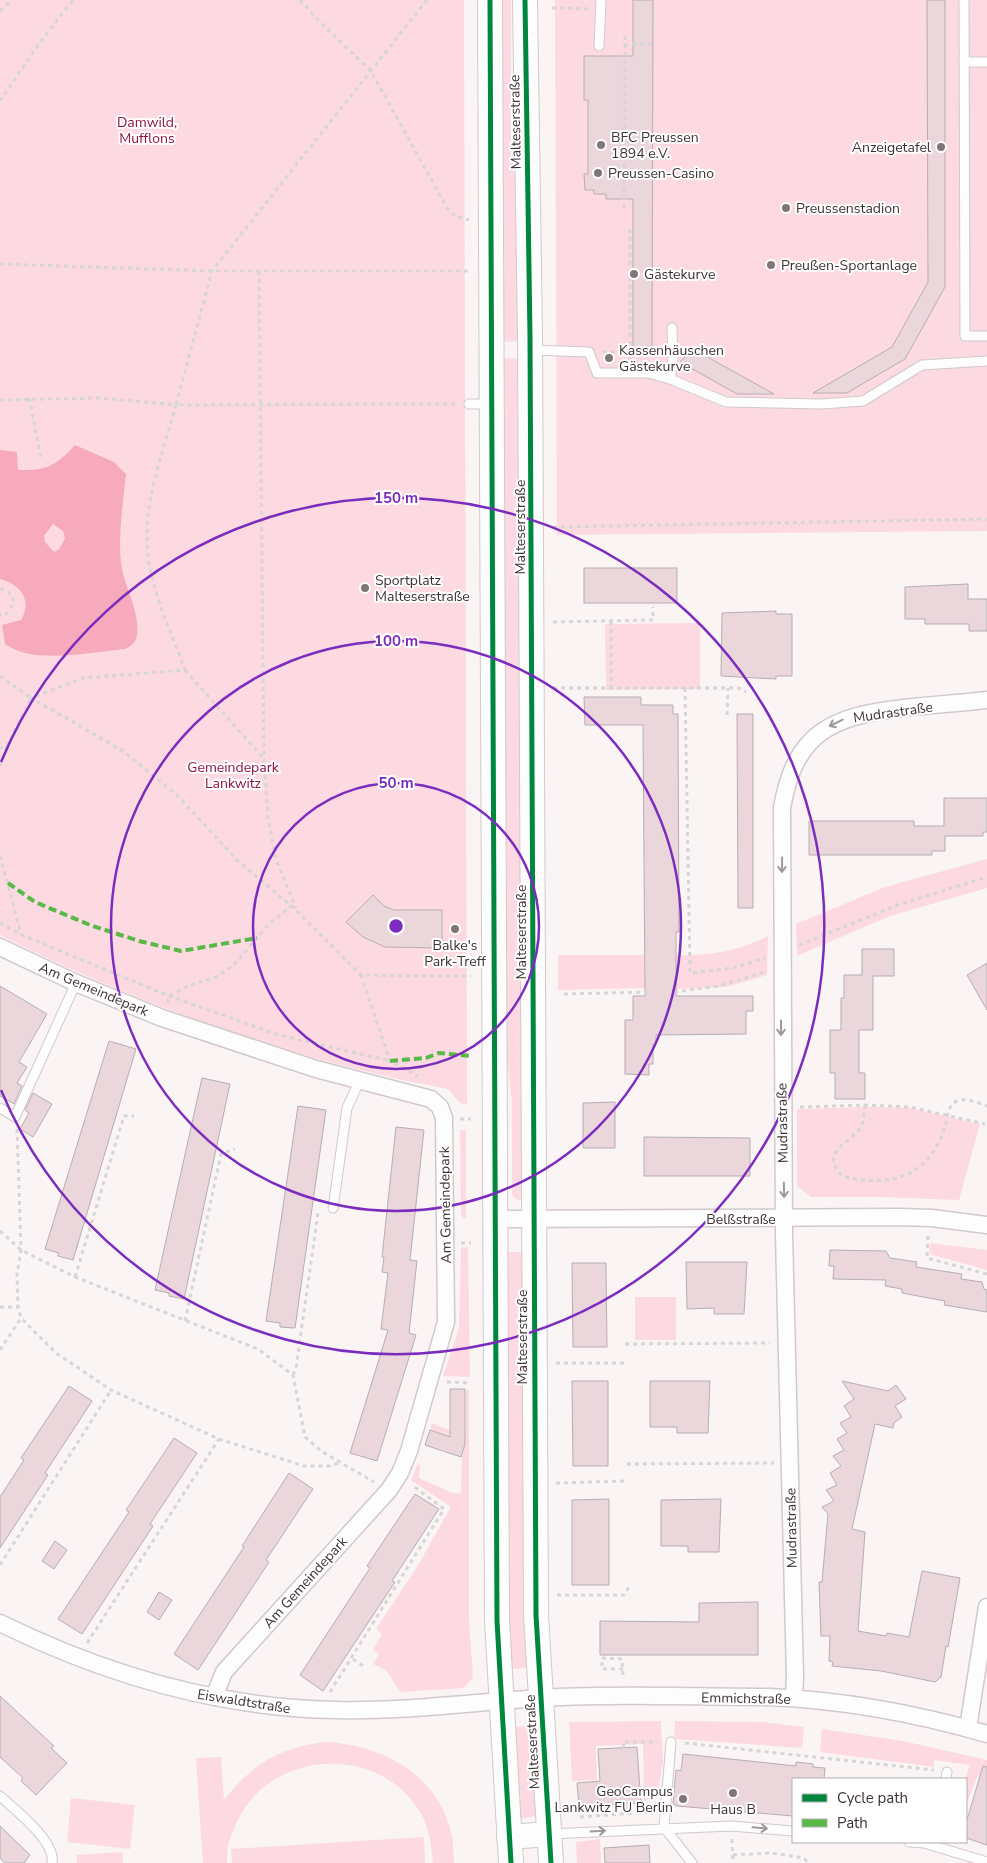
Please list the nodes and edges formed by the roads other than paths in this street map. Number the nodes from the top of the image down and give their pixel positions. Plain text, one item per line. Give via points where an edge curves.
1 (490, 0) edge
2 (525, 0) edge
3 (964, 0) edge
4 (601, 4) edge
5 (599, 46) dead end
6 (964, 62) junction
7 (987, 62) edge
8 (672, 328) dead end
9 (987, 336) edge
10 (492, 350) junction
11 (530, 350) junction
12 (987, 361) edge
13 (670, 378) junction
14 (987, 700) edge
15 (0, 947) edge
16 (76, 984) junction
17 (360, 1080) junction
18 (0, 1108) edge
19 (333, 1208) road end
20 (494, 1219) junction
21 (533, 1219) junction
22 (784, 1219) junction
23 (987, 1225) edge
24 (987, 1607) edge
25 (0, 1623) edge
26 (214, 1697) junction
27 (794, 1698) junction
28 (541, 1699) junction
29 (501, 1701) junction
30 (968, 1728) junction
31 (987, 1734) edge
32 (671, 1742) road end
33 (0, 1796) edge
34 (664, 1827) junction
35 (792, 1831) edge
36 (549, 1834) junction
37 (509, 1837) junction
38 (923, 1843) edge
39 (937, 1844) edge
40 (987, 1862) edge
41 (52, 1863) edge
42 (511, 1863) edge
43 (551, 1863) edge
44 (692, 1863) edge

1 - 10 main road, Malteserstraße
2 - 11 main road, Malteserstraße
3 - 6 lane
4 - 5 lane
6 - 7 lane
6 - 9 lane via 965,336
8 - 13 lane
10 - 11 main road
10 - 20 main road, Malteserstraße via 480,404
11 - 13 lane via 589,352 597,373 648,373
11 - 21 main road, Malteserstraße
12 - 13 lane via 922,365 863,401 822,404 726,402
14 -> 22 street, Mudrastraße via 874,712 838,722 812,740 797,759 787,782 782,808
15 - 16 street, Am Gemeindepark
16 - 17 street, Am Gemeindepark via 279,1058
16 - 18 lane via 15,1117
17 - 19 lane via 346,1108
17 - 26 street, Am Gemeindepark via 431,1100 440,1107 444,1118 446,1322 400,1473 389,1490 224,1672
20 - 21 street, Belßstraße
20 - 29 main road, Malteserstraße via 497,1621
21 - 22 street, Belßstraße
21 - 28 main road, Malteserstraße via 536,1615
22 - 23 street, Belßstraße via 932,1218
22 - 27 street, Mudrastraße
24 - 30 street
25 - 26 street, Eiswaldtstraße via 48,1647 96,1665 171,1688
26 - 29 street, Eiswaldtstraße via 277,1708 338,1710
27 - 28 street, Emmichstraße
27 - 30 street, Emmichstraße via 868,1708
28 - 29 street, Emmichstraße
28 - 36 main road, Malteserstraße
29 - 37 main road, Malteserstraße
30 - 31 street, Emmichstraße
32 - 34 lane
33 - 41 lane via 42,1835
34 -> 35 lane via 731,1826
36 -> 34 lane
34 - 44 lane
36 - 37 main road
36 - 43 main road, Malteserstraße
37 - 42 main road, Malteserstraße
38 - 39 lane
39 - 40 lane

